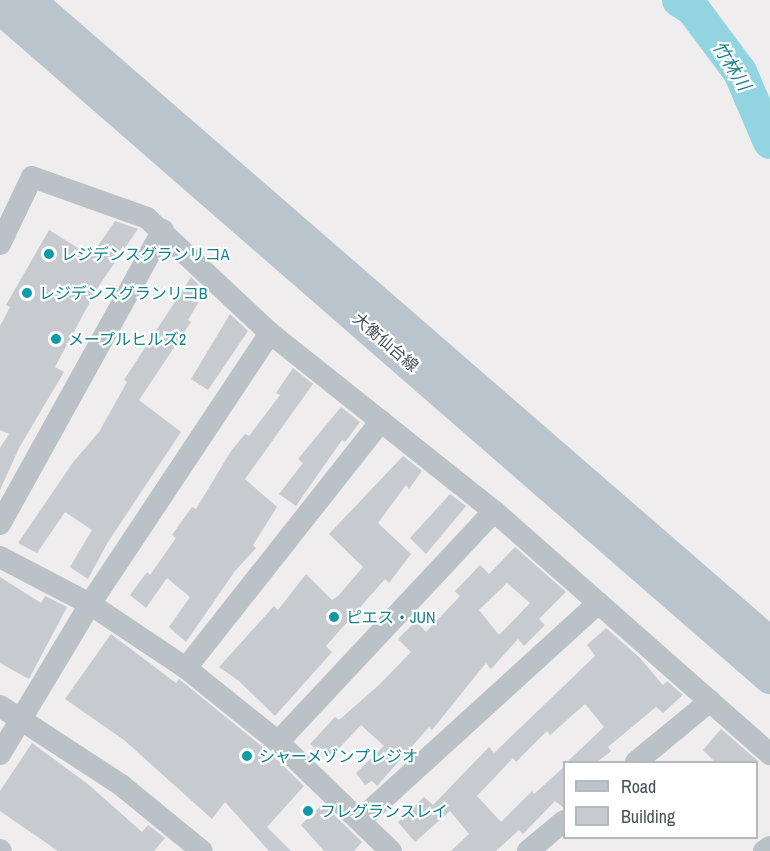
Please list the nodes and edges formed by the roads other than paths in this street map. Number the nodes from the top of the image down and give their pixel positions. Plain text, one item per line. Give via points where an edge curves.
1 (29, 0) edge
2 (0, 8) edge
3 (163, 230) junction
4 (0, 244) edge
5 (270, 333) junction
6 (381, 421) junction
7 (494, 511) junction
8 (0, 524) edge
9 (0, 557) edge
10 (598, 603) junction
11 (90, 604) junction
12 (770, 643) edge
13 (186, 668) junction
14 (770, 678) edge
15 (710, 701) junction
16 (0, 706) edge
17 (20, 718) junction
18 (278, 742) junction
19 (0, 754) edge
20 (770, 754) edge
21 (637, 761) edge
22 (361, 819) junction
23 (563, 822) edge
24 (770, 847) edge
25 (202, 851) edge
26 (391, 851) edge
27 (528, 851) edge
28 (764, 851) edge

1 - 12 main road, 大衡仙台線
2 - 14 main road, 大衡仙台線
3 - 4 street via 147,218 32,177
3 - 5 street
3 - 8 street
5 - 6 street
5 - 11 street
6 - 7 street
6 - 13 street
7 - 10 street
7 - 18 street
9 - 11 street
10 - 15 street
10 - 22 street
11 - 13 street
11 - 17 street
13 - 18 street
15 - 20 street
15 - 21 street
16 - 17 street
17 - 19 street
17 - 25 street via 121,785
18 - 22 street
22 - 26 street
23 - 27 street
24 - 28 street

